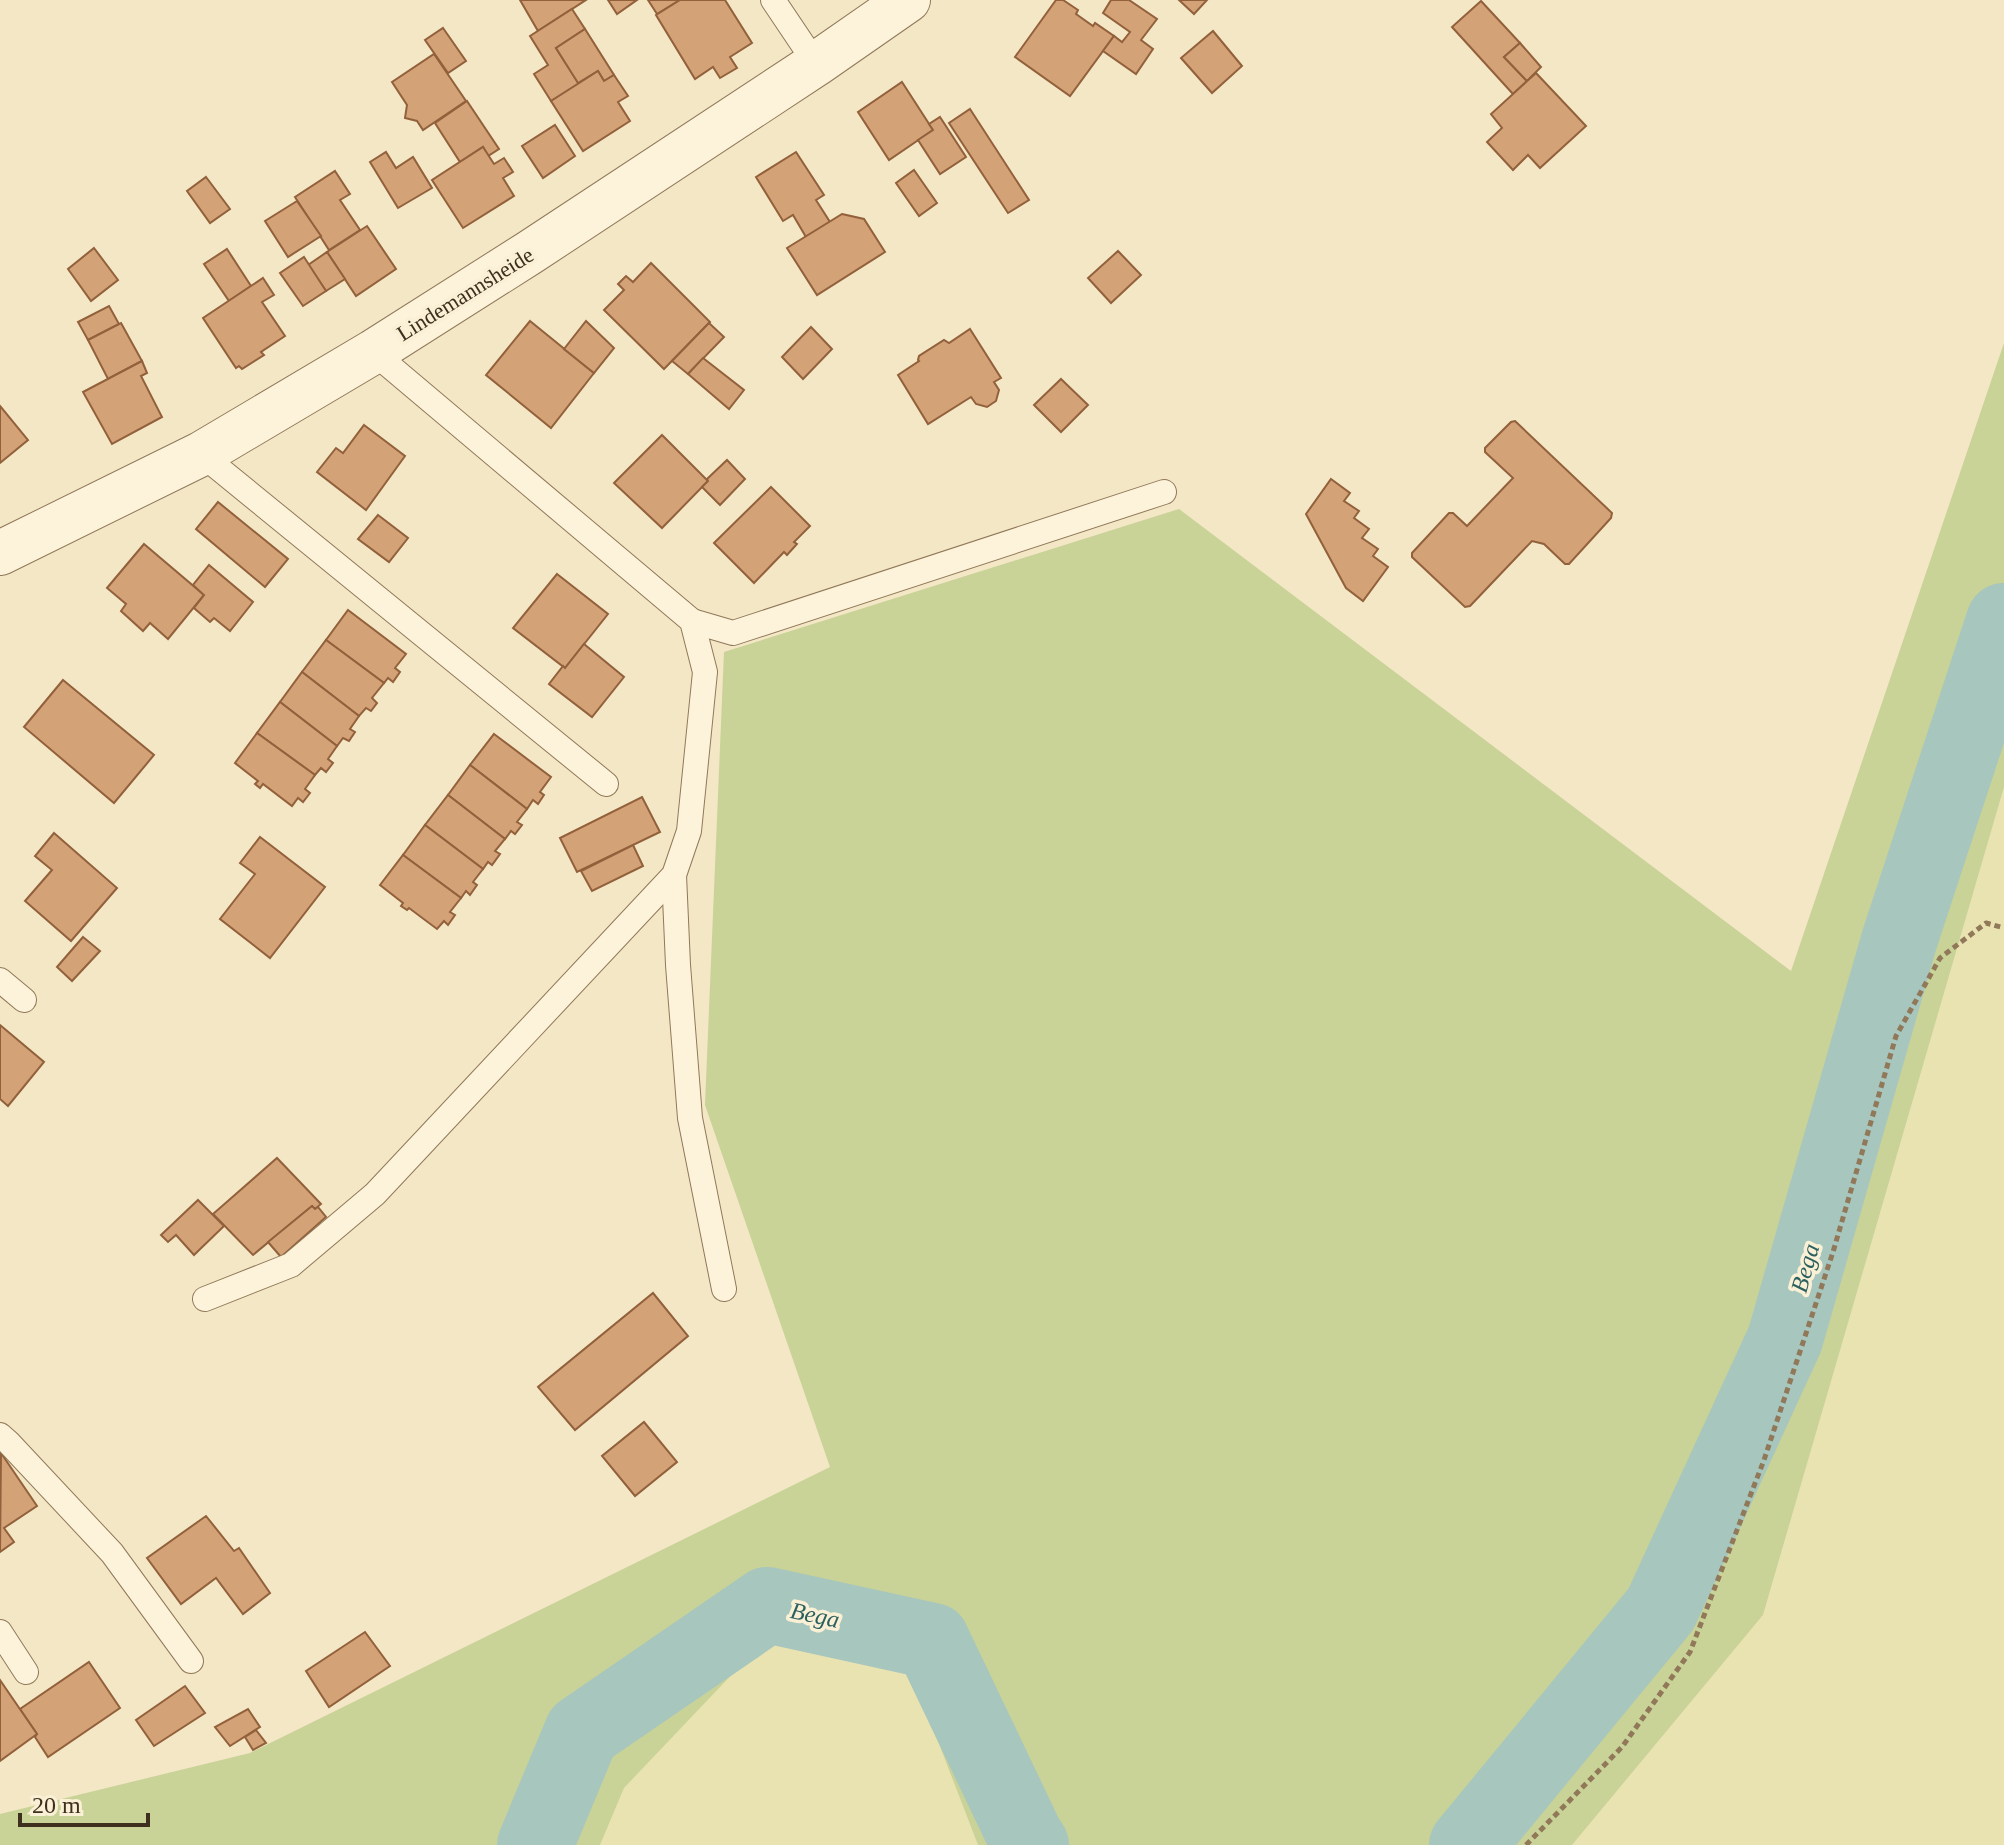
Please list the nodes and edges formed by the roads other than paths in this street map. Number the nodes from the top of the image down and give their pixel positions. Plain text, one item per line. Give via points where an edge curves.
1 (773, 0) edge
2 (908, 0) edge
3 (816, 64) junction
4 (373, 352) junction
5 (201, 454) junction
6 (1164, 492) dead end
7 (0, 553) edge
8 (692, 621) junction
9 (606, 784) dead end
10 (674, 875) junction
11 (0, 980) edge
12 (24, 1000) dead end
13 (724, 1289) dead end
14 (205, 1299) dead end
15 (0, 1435) edge
16 (0, 1632) edge
17 (191, 1661) dead end
18 (26, 1672) dead end

1 - 3 lane
2 - 3 street, Lindemannsheide
3 - 4 street, Lindemannsheide
4 - 5 street, Lindemannsheide
4 - 8 lane
5 - 7 street, Lindemannsheide
5 - 9 lane
6 - 8 lane via 733,633
8 - 10 lane via 705,672 689,831
10 - 13 lane via 690,1118
10 - 14 lane via 375,1194 291,1265
11 - 12 lane
15 - 17 lane via 112,1553
16 - 18 lane

